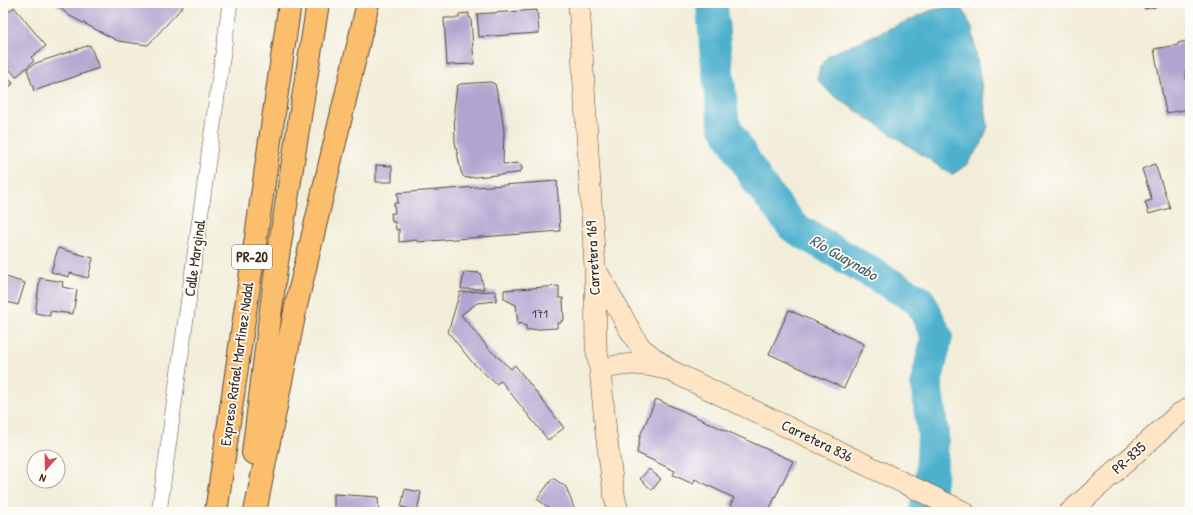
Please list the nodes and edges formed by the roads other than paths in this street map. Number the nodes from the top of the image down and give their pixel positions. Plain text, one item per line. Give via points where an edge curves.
1 (230, 3) edge
2 (290, 3) edge
3 (318, 3) edge
4 (368, 3) edge
5 (579, 3) edge
6 (595, 268) junction
7 (600, 370) junction
8 (669, 370) junction
9 (1190, 408) edge
10 (159, 512) edge
11 (216, 512) edge
12 (246, 512) edge
13 (255, 512) edge
14 (618, 512) edge
15 (964, 512) edge
16 (1070, 512) edge

1 - 10 street, Calle Marginal
2 - 11 highway, Expreso Rafael Martínez Nadal / PR-20
3 - 12 highway, Expreso Rafael Martínez Nadal / PR-20 via 276,269
4 - 13 highway via 296,306
5 - 6 street, Carretera 169
6 - 7 street, Carretera 169 via 596,346
6 - 8 street, Carretera 836 via 641,348
7 - 8 street, Carretera 836 via 622,364 643,364
7 - 14 street, Carretera 169
8 - 15 street, Carretera 836
9 - 16 street, PR-835 / PR-835 via 1179,414

